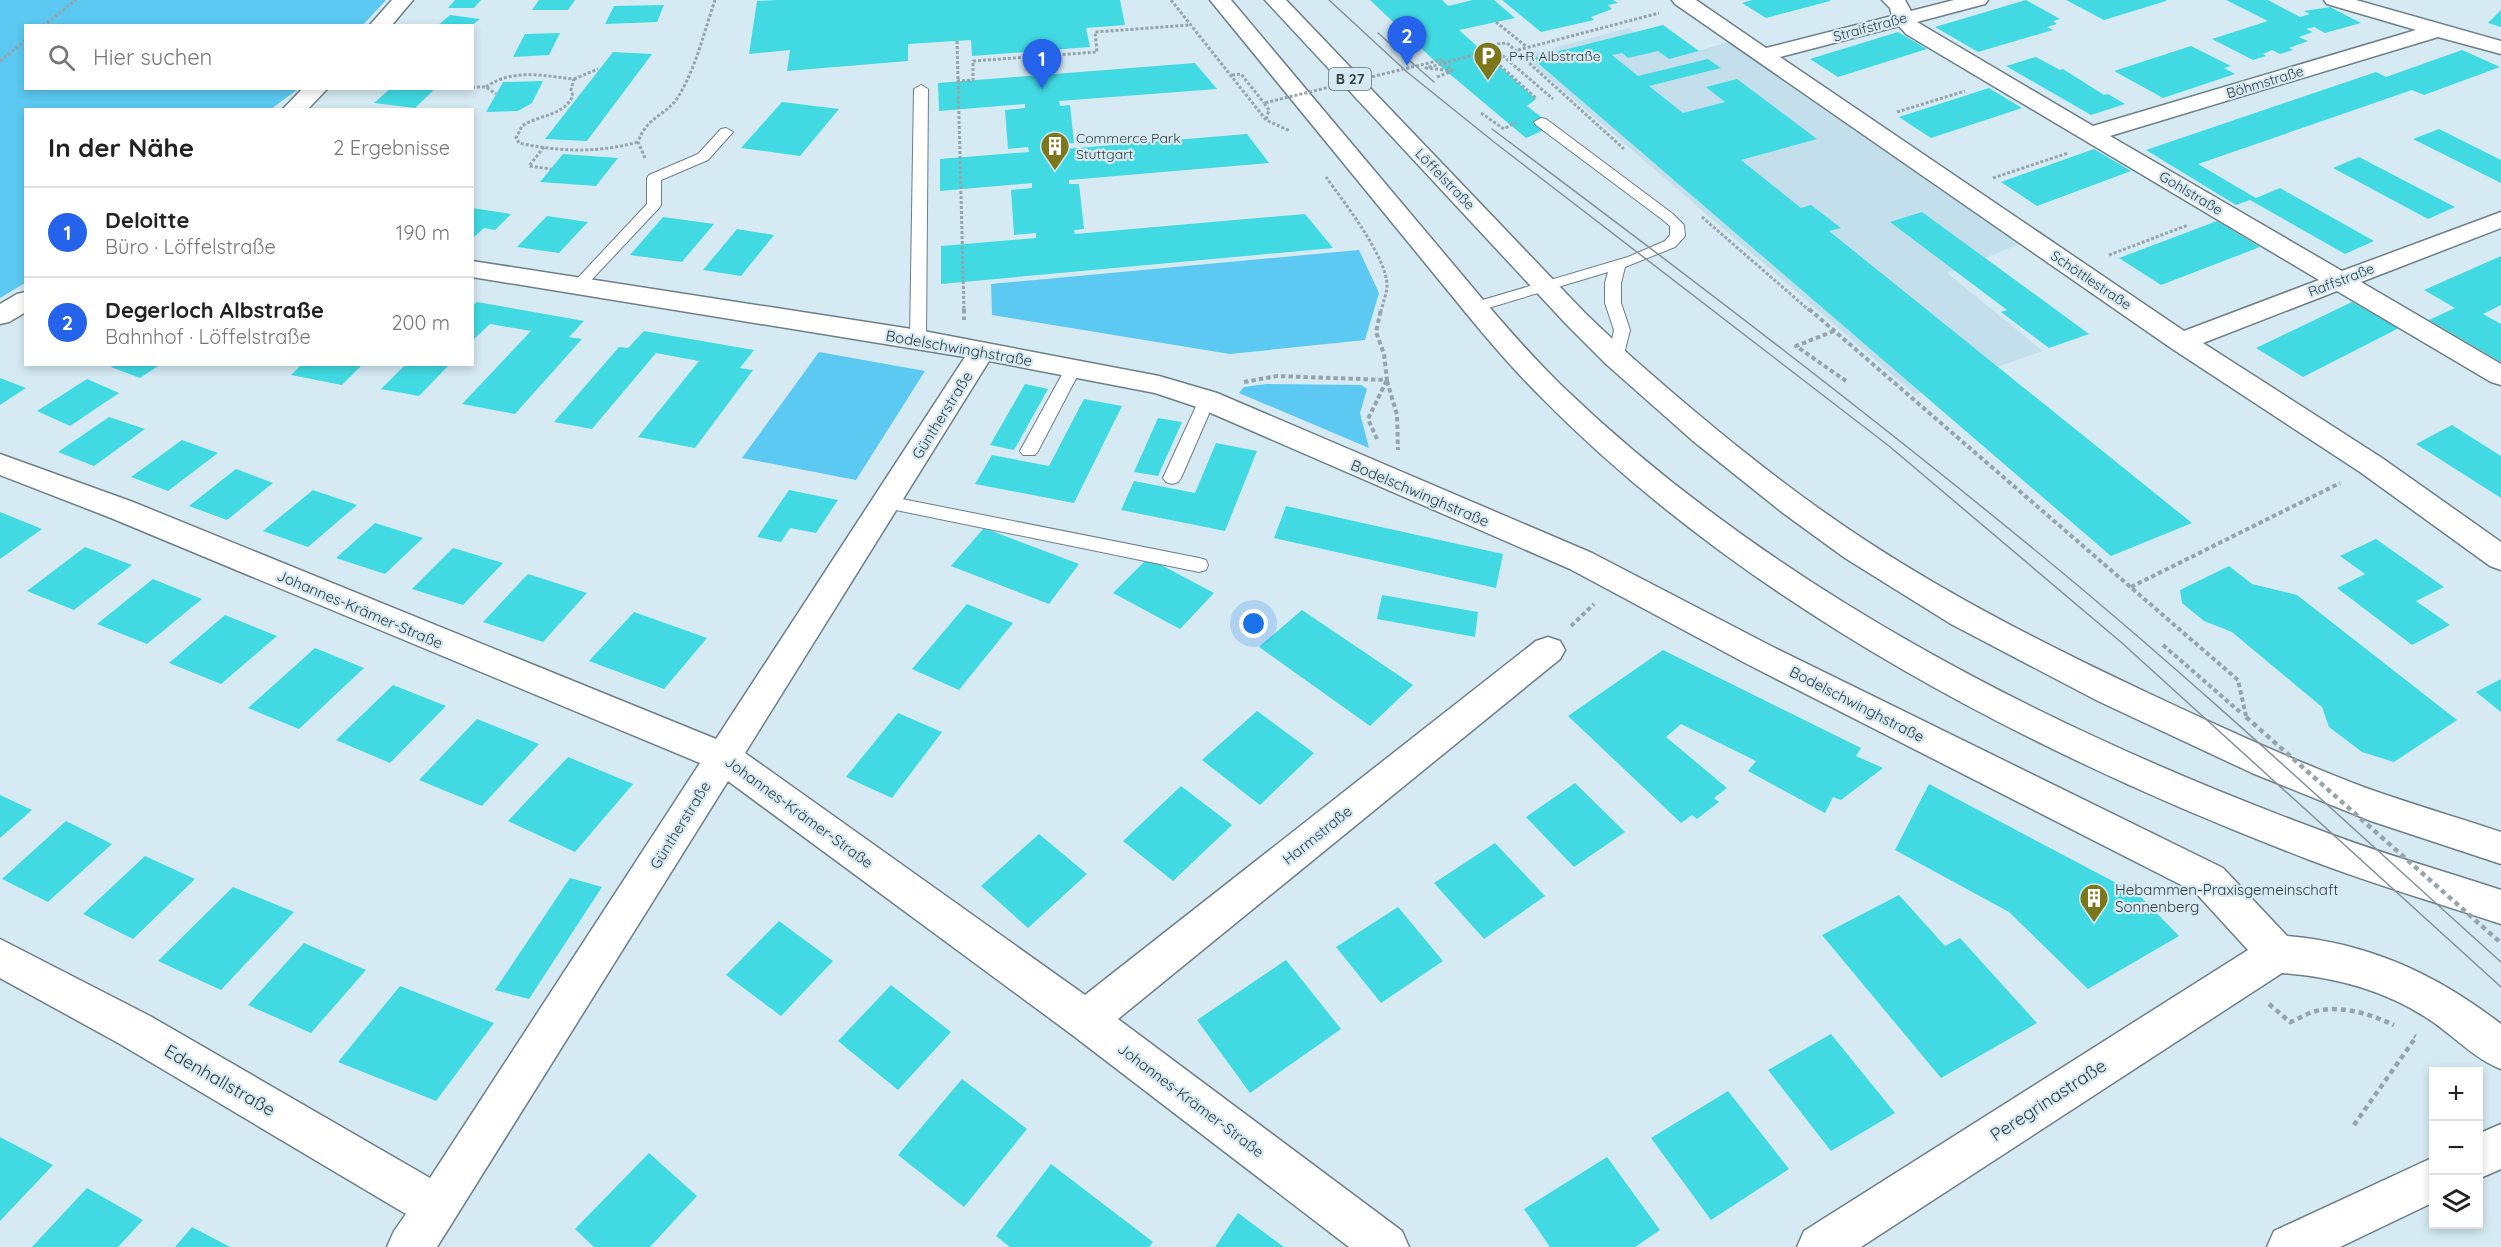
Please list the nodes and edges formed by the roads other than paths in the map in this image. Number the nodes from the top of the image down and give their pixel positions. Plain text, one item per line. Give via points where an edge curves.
1 (403, 0) edge
2 (1220, 0) edge
3 (1275, 0) edge
4 (1978, 0) edge
5 (2334, 0) edge
6 (1685, 3) edge
7 (1897, 9) edge
8 (381, 24) edge
9 (2438, 30) junction
10 (2501, 48) edge
11 (1763, 55) junction
12 (921, 89) dead end
13 (315, 90) edge
14 (294, 108) edge
15 (1541, 123) dead end
16 (726, 132) dead end
17 (2097, 137) junction
18 (2501, 219) edge
19 (1618, 265) junction
20 (474, 269) edge
21 (2338, 281) junction
22 (1546, 285) junction
23 (579, 286) junction
24 (24, 301) edge
25 (1475, 308) junction
26 (0, 316) edge
27 (918, 339) junction
28 (2181, 342) junction
29 (974, 350) junction
30 (1616, 358) junction
31 (1073, 369) junction
32 (2501, 376) edge
33 (1207, 400) junction
34 (1029, 451) dead end
35 (0, 464) edge
36 (1172, 477) dead end
37 (887, 502) junction
38 (2501, 558) edge
39 (1198, 565) dead end
40 (1548, 650) dead end
41 (723, 757) junction
42 (2501, 848) edge
43 (2501, 907) edge
44 (2277, 954) junction
45 (0, 957) edge
46 (1086, 1020) junction
47 (2501, 1049) edge
48 (2501, 1146) edge
49 (2483, 1155) edge
50 (2429, 1181) edge
51 (422, 1235) edge
52 (1386, 1247) edge
53 (1820, 1247) edge
54 (2290, 1247) edge

1 - 8 main road
2 - 25 main road
3 - 22 main road, Löffelstraße / B 27
4 - 7 main road, Straifstraße
5 - 9 main road
6 - 11 main road, Schöttlestraße
7 - 11 main road, Straifstraße
7 - 17 main road, Gohlstraße via 1913,30
9 - 10 main road
9 - 17 main road, Böhmstraße
11 - 28 main road, Schöttlestraße
12 - 27 lane
13 - 14 main road
15 - 19 lane via 1677,225 1678,236 1670,244
16 - 23 lane via 703,157 654,178 654,205
17 - 21 main road, Gohlstraße
18 - 21 main road, Raffstraße
19 - 22 lane
19 - 30 lane via 1613,283 1614,303 1622,330
20 - 23 main road, Bodelschwinghstraße
21 - 28 main road, Raffstraße
21 - 32 main road, Gohlstraße
22 - 25 lane
22 - 30 main road, Löffelstraße / B 27
23 - 27 main road, Bodelschwinghstraße
24 - 26 main road
25 - 43 main road via 1559,399 1682,506 1767,568 1869,633 1961,686 2081,746 2215,805 2325,848
27 - 29 main road, Bodelschwinghstraße
28 - 38 main road, Schöttlestraße via 2371,465
29 - 31 main road, Bodelschwinghstraße
29 - 37 main road, Güntherstraße
30 - 42 main road, Löffelstraße via 1689,424 1762,482 1855,549 1924,592 2078,676 2275,768 2384,810
31 - 33 main road, Bodelschwinghstraße via 1159,385
31 - 34 lane
33 - 36 lane
33 - 44 main road, Bodelschwinghstraße via 1581,561 1759,655 2209,880
35 - 41 main road, Johannes-Krämer-Straße via 122,510
37 - 39 lane
37 - 41 main road, Güntherstraße
40 - 46 main road, Harmstraße
41 - 46 main road, Johannes-Krämer-Straße
41 - 51 main road, Güntherstraße
44 - 47 main road via 2310,956 2379,973 2438,1002
44 - 53 main road, Peregrinastraße
45 - 51 main road, Edenhallstraße via 135,1030
46 - 52 main road, Johannes-Krämer-Straße
48 - 49 main road
50 - 54 main road

